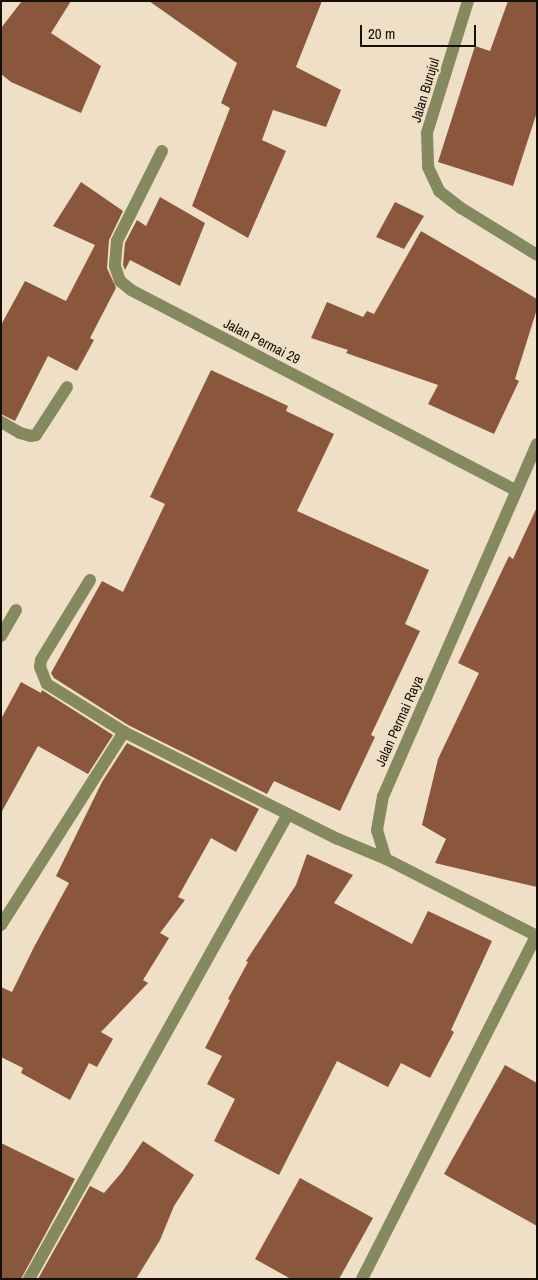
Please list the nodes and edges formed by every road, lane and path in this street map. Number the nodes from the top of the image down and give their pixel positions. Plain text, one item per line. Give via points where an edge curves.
1 (468, 1) edge
2 (162, 151) dead end
3 (537, 255) edge
4 (67, 387) dead end
5 (1, 422) edge
6 (537, 444) edge
7 (516, 490) junction
8 (90, 580) dead end
9 (16, 610) dead end
10 (1, 636) edge
11 (124, 732) junction
12 (288, 814) junction
13 (386, 859) junction
14 (1, 925) edge
15 (536, 936) edge
16 (29, 1279) edge
17 (362, 1279) edge

1 - 3 street, Jalan Burujul via 427,133 428,167 438,191
2 - 7 street, Jalan Permai 29 via 117,241 115,266 120,280 131,290
4 - 5 street via 36,435 20,433
6 - 7 street, Jalan Permai Raya
7 - 13 street, Jalan Permai Raya via 383,796 377,830
8 - 11 street via 41,660 40,667 47,684
9 - 10 street
11 - 12 street
11 - 14 street
12 - 13 street
12 - 16 street
13 - 15 street
15 - 17 street

